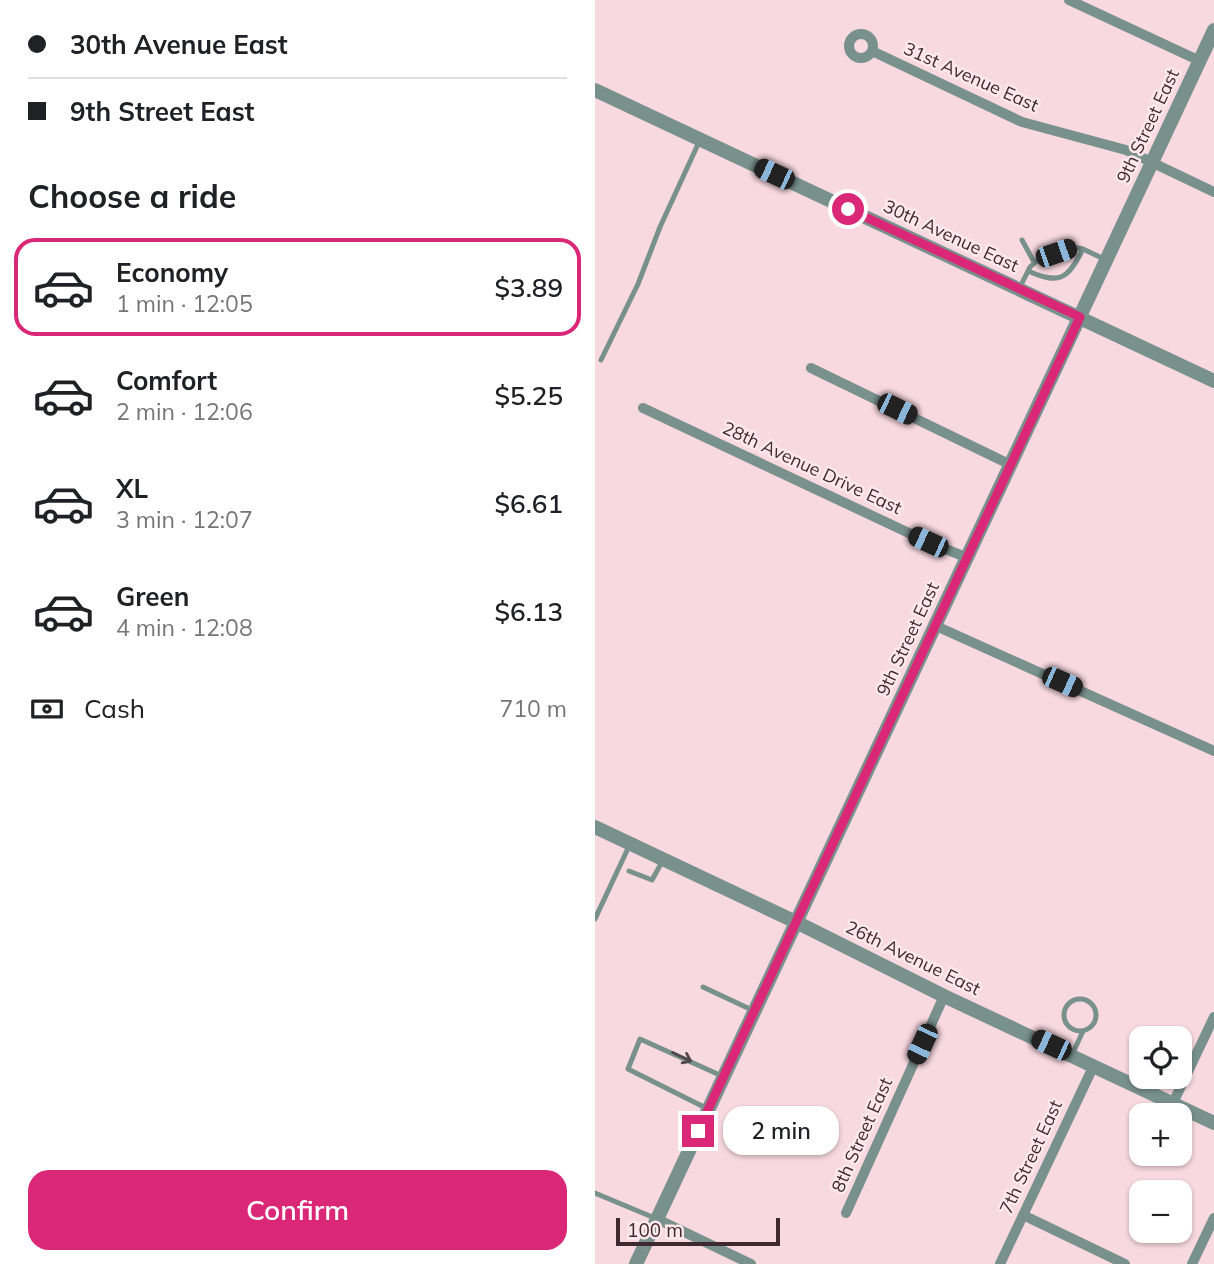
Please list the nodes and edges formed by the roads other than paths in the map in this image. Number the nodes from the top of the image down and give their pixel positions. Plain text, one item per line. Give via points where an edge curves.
1 (1069, 0) edge
2 (1214, 30) edge
3 (871, 51) dead end
4 (1200, 61) junction
5 (595, 90) edge
6 (701, 140) junction
7 (1153, 163) junction
8 (1214, 192) edge
9 (1023, 240) dead end
10 (1083, 249) junction
11 (1107, 260) junction
12 (1034, 262) junction
13 (1028, 271) junction
14 (1020, 289) junction
15 (1080, 317) junction
16 (601, 360) dead end
17 (811, 368) dead end
18 (1214, 381) edge
19 (643, 408) dead end
20 (1011, 466) junction
21 (968, 558) junction
22 (936, 626) junction
23 (1214, 751) edge
24 (595, 827) edge
25 (629, 844) junction
26 (663, 860) junction
27 (629, 870) dead end
28 (595, 919) edge
29 (796, 922) junction
30 (703, 987) dead end
31 (944, 996) junction
32 (754, 1012) junction
33 (1214, 1017) edge
34 (1083, 1031) junction
35 (1072, 1055) junction
36 (1094, 1065) junction
37 (724, 1077) junction
38 (1174, 1103) joint
39 (708, 1110) junction
40 (1192, 1112) edge
41 (1214, 1123) edge
42 (595, 1193) edge
43 (846, 1213) dead end
44 (1023, 1215) junction
45 (1214, 1218) edge
46 (657, 1219) junction
47 (636, 1264) edge
48 (751, 1264) edge
49 (1000, 1264) edge
50 (1125, 1264) edge
51 (1192, 1264) edge

1 - 4 street
2 - 4 street, 9th Street East
3 - 7 street, 31st Avenue East via 1021,122 1126,150
4 - 7 street, 9th Street East
5 - 6 street, 30th Avenue East
6 - 14 street, 30th Avenue East
6 - 16 lane
7 - 8 street, 31st Avenue East
7 - 11 street, 9th Street East
9 - 12 lane
10 - 11 lane
10 - 12 lane via 1073,247
10 - 13 lane via 1072,270 1061,278
11 - 15 street, 9th Street East
12 - 13 lane
13 - 14 lane
14 - 15 street, 30th Avenue East
15 - 18 street, 30th Avenue East
15 - 20 street, 9th Street East
17 - 20 street
19 - 21 street, 28th Avenue Drive East
20 - 21 street, 9th Street East
21 - 22 street, 9th Street East
22 - 23 street
22 - 29 street, 9th Street East
24 - 25 street, 26th Avenue East
25 - 26 street, 26th Avenue East
25 - 28 lane
26 - 27 lane via 652,880
26 - 29 street, 26th Avenue East
29 - 31 street, 26th Avenue East
29 - 32 street, 9th Street East
30 - 32 lane
31 - 35 street, 26th Avenue East
31 - 43 street, 8th Street East
32 - 37 street, 9th Street East
33 - 38 street
34 - 34 lane via 1093,1026 1096,1010 1090,1002 1074,1000 1066,1006 1064,1017 1073,1030
34 - 35 lane
35 - 36 street, 26th Avenue East
36 - 38 street, 26th Avenue East
36 - 44 street, 7th Street East
37 - 39 street, 9th Street East
39 -> 37 lane via 628,1069 640,1039
39 - 46 street, 9th Street East
40 - 41 street, 26th Avenue East
42 - 46 lane
44 - 49 street, 7th Street East
44 - 50 street
45 - 51 street
46 - 47 street, 9th Street East
46 - 48 street

